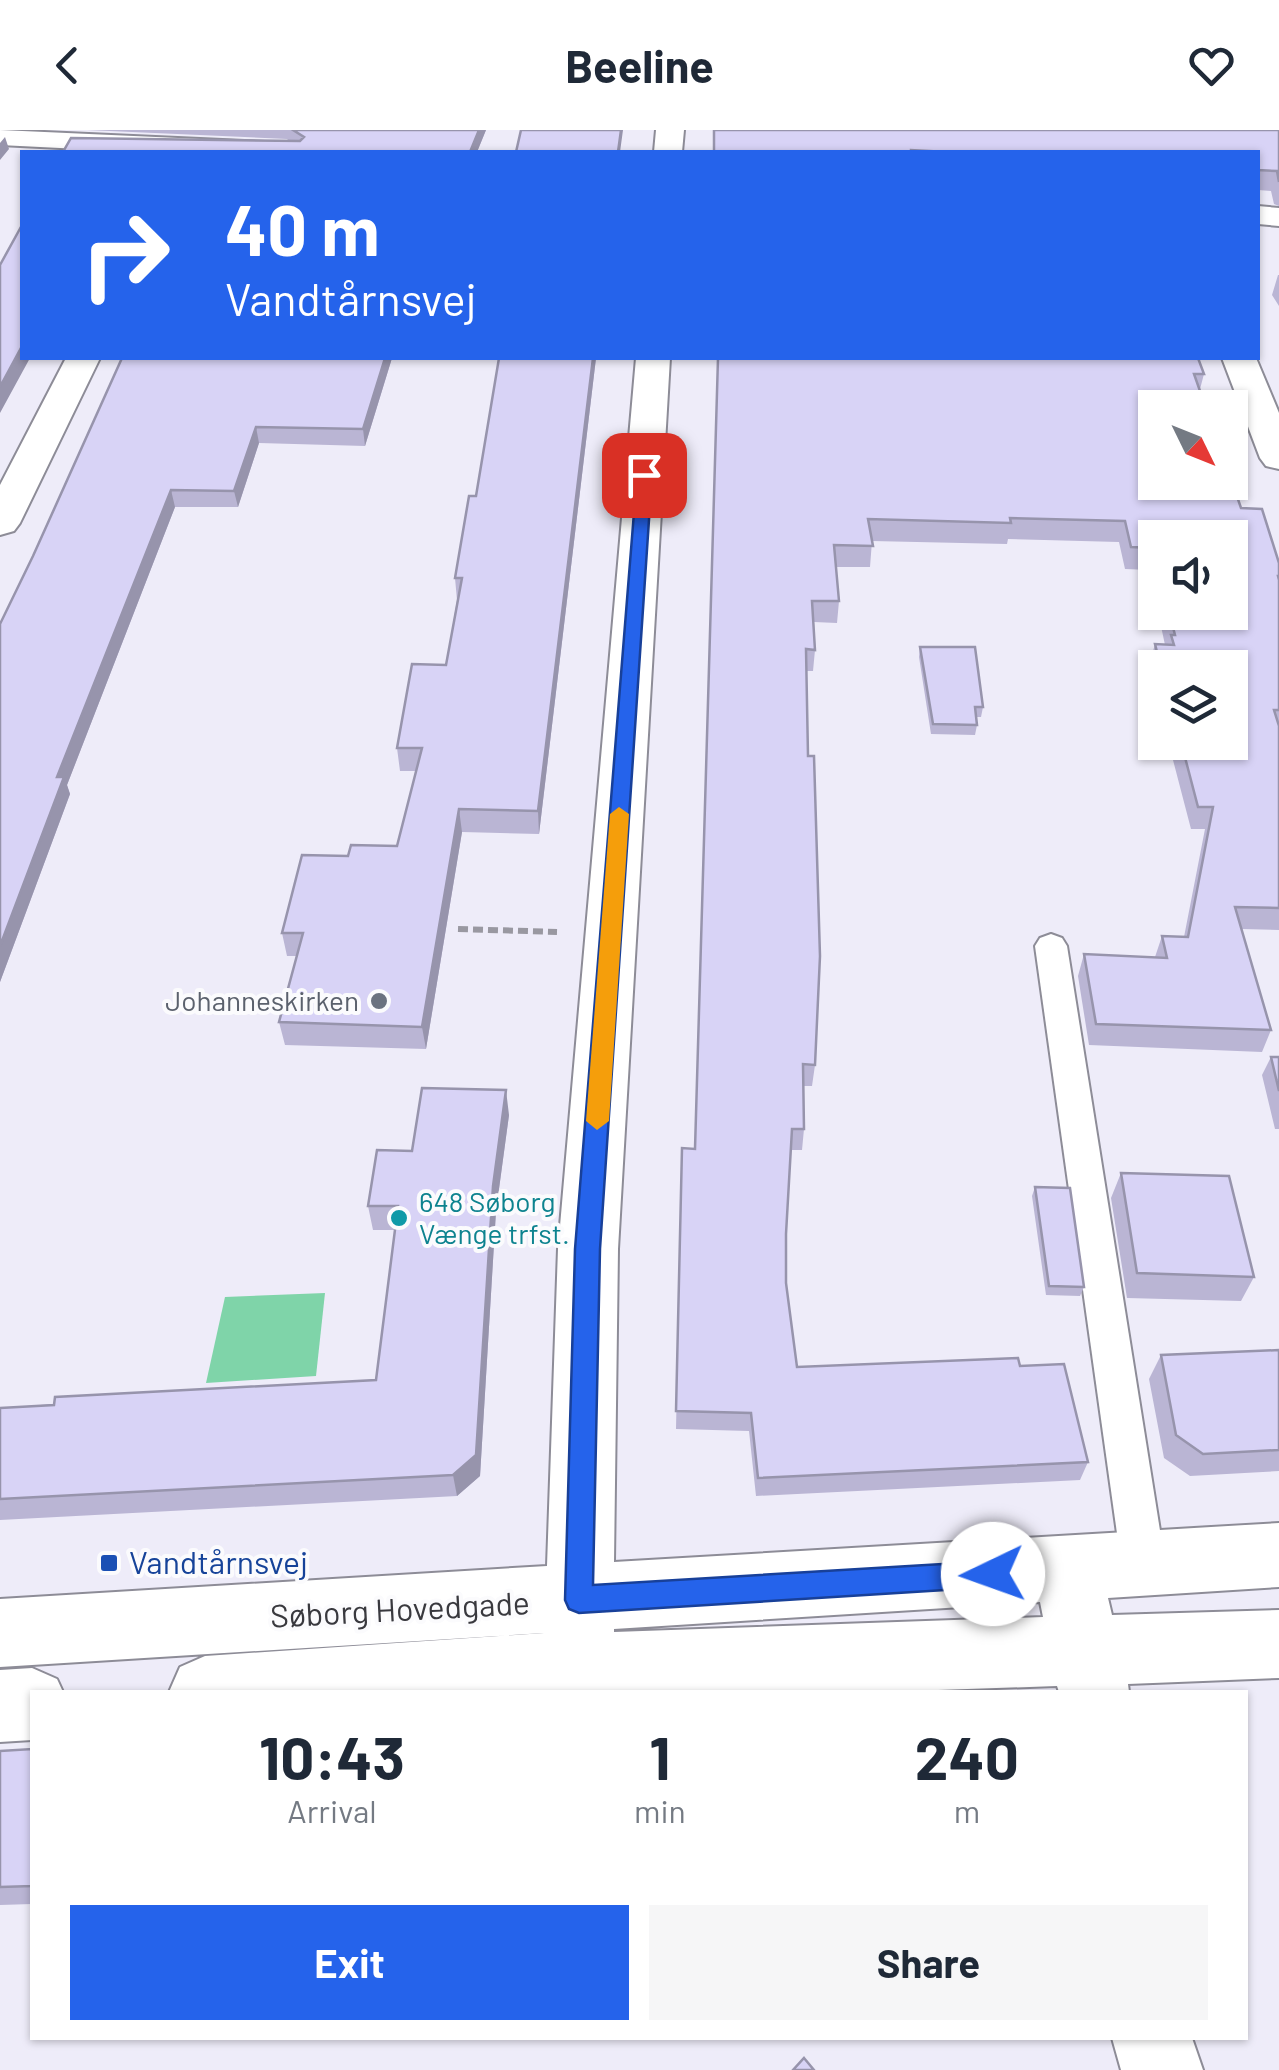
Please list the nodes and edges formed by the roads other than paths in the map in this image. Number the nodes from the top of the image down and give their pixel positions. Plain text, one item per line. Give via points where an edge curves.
1 (0, 136) edge
2 (188, 149) edge
3 (221, 150) edge
4 (82, 360) edge
5 (653, 360) edge
6 (1240, 360) edge
7 (1279, 458) edge
8 (0, 523) edge
9 (1051, 946) dead end
10 (1279, 1555) edge
11 (1143, 1562) junction
12 (1067, 1569) junction
13 (579, 1600) junction
14 (0, 1633) edge
15 (1279, 1644) edge
16 (578, 1668) junction
17 (1091, 1673) edge
18 (236, 1690) edge
19 (30, 1704) edge
20 (0, 1706) edge
21 (1153, 2040) edge
22 (1162, 2070) edge

1 - 2 street
2 - 3 street
4 - 8 street
5 - 13 street via 588,1249
6 - 7 street
9 - 11 lane
10 - 11 street, Søborg Hovedgade
11 - 12 street, Søborg Hovedgade
12 - 13 street, Søborg Hovedgade
12 - 17 street
13 - 14 street, Søborg Hovedgade
13 - 16 street
15 - 17 street
16 - 17 street
16 - 18 street
19 - 20 street
21 - 22 street

